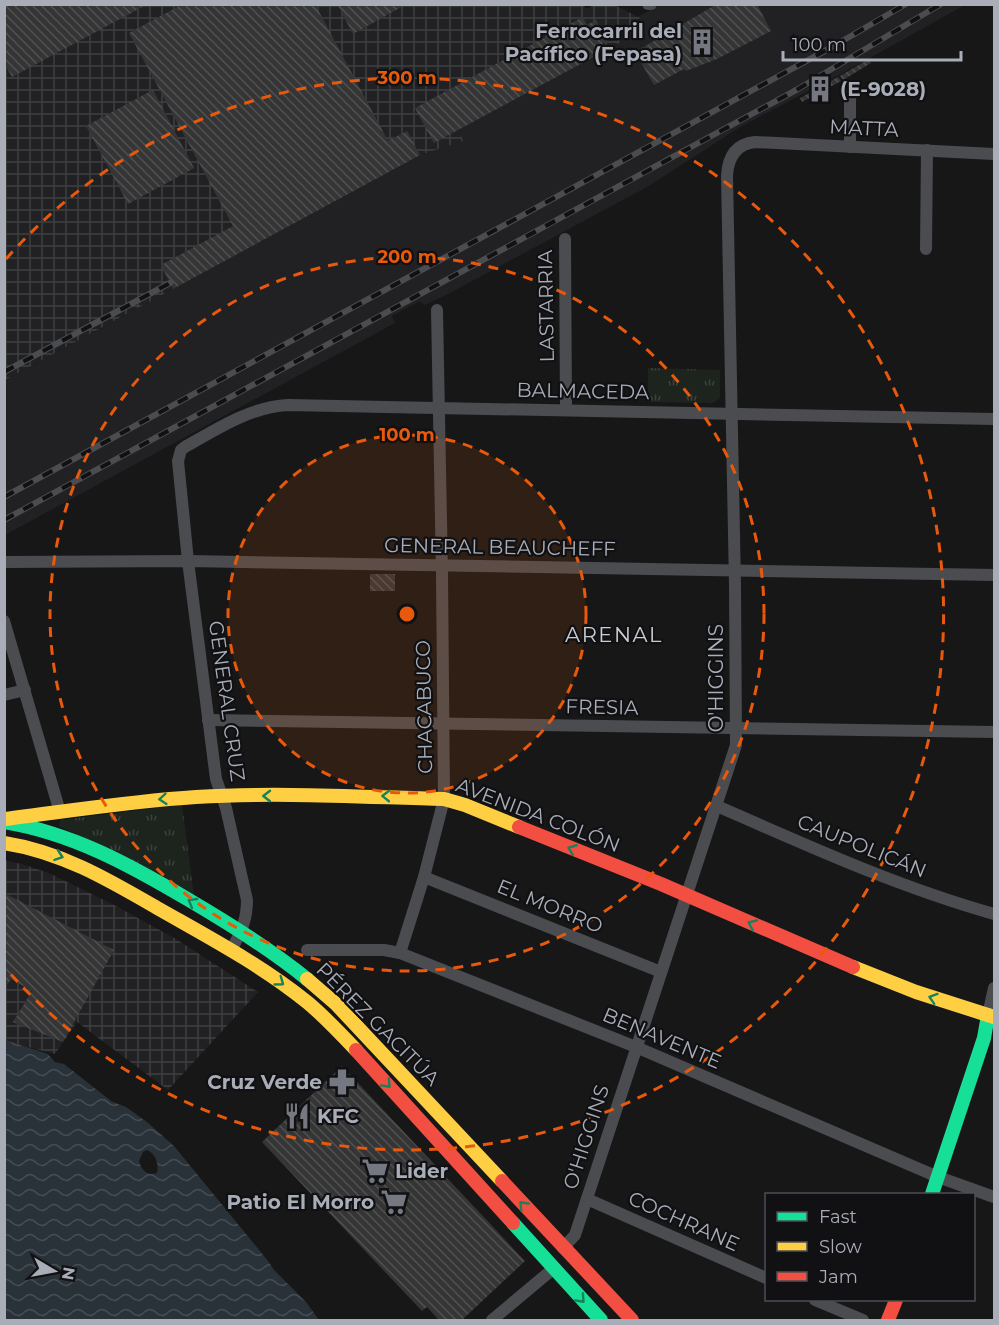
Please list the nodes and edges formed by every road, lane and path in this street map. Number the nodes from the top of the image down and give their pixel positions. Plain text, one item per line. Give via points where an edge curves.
1 (850, 87) dead end
2 (850, 147) junction
3 (927, 150) junction
4 (734, 151) joint
5 (994, 154) edge
6 (565, 239) dead end
7 (926, 249) dead end
8 (437, 310) dead end
9 (439, 407) junction
10 (566, 410) junction
11 (732, 413) junction
12 (994, 419) edge
13 (181, 450) joint
14 (188, 561) junction
15 (4, 562) edge
16 (442, 566) junction
17 (735, 571) junction
18 (994, 575) edge
19 (4, 621) edge
20 (25, 690) junction
21 (4, 695) edge
22 (208, 720) junction
23 (444, 724) junction
24 (737, 729) junction
25 (994, 732) edge
26 (221, 796) junction
27 (444, 799) junction
28 (717, 806) junction
29 (60, 812) junction
30 (4, 820) edge
31 (4, 843) edge
32 (424, 877) junction
33 (687, 895) junction
34 (994, 914) edge
35 (243, 931) junction
36 (231, 950) junction
37 (307, 950) dead end
38 (400, 953) junction
39 (661, 972) junction
40 (994, 988) edge
41 (991, 1016) edge
42 (636, 1047) junction
43 (938, 1177) junction
44 (932, 1193) edge
45 (994, 1197) edge
46 (586, 1199) junction
47 (563, 1248) junction
48 (553, 1269) junction
49 (765, 1278) edge
50 (820, 1301) edge
51 (895, 1301) edge
52 (492, 1320) edge
53 (601, 1320) edge
54 (632, 1320) edge
55 (863, 1320) edge
56 (888, 1320) edge

1 - 2 street
2 - 3 street, MATTA
2 - 4 street, MATTA via 755,142
3 - 5 street, MATTA
3 - 7 street
4 - 11 street, O'HIGGINS via 727,176
6 - 10 street, LASTARRIA
8 - 9 street, CHACABUCO
9 - 10 street, BALMACEDA
9 - 13 street, BALMACEDA via 279,405 238,418
9 - 16 street, CHACABUCO
10 - 11 street, BALMACEDA
11 - 12 street, BALMACEDA
11 - 17 street, O'HIGGINS
13 - 14 street, GENERAL CRUZ via 178,461
14 - 15 street, GENERAL BEAUCHEFF
14 - 16 street, GENERAL BEAUCHEFF
14 - 22 street, GENERAL CRUZ
16 - 17 street, GENERAL BEAUCHEFF
16 - 23 street, CHACABUCO
17 - 18 street, GENERAL BEAUCHEFF
17 - 24 street, O'HIGGINS
19 - 20 street
20 - 21 street
20 - 29 street
22 - 23 street, FRESIA
22 - 26 street, GENERAL CRUZ
23 - 24 street, FRESIA
23 - 27 street, CHACABUCO
24 - 25 street, FRESIA
24 - 28 street, O'HIGGINS via 736,745
27 -> 26 main road, AVENIDA COLÓN
26 -> 29 main road, AVENIDA COLÓN
26 - 35 street, GENERAL CRUZ via 247,900
27 - 32 street, CHACABUCO
33 -> 27 main road, AVENIDA COLÓN
28 - 33 street, O'HIGGINS
28 - 34 street, CAUPOLICÁN via 865,871
29 - 30 main road, AVENIDA COLÓN
35 -> 30 main road, PÉREZ GACITÚA via 93,846 50,830
31 -> 36 main road, PÉREZ GACITÚA via 78,863
32 - 38 street, CHACABUCO
32 - 39 street, EL MORRO
33 - 39 street, O'HIGGINS
41 -> 33 main road, AVENIDA COLÓN via 874,977
35 - 36 street, GENERAL CRUZ
47 -> 35 main road, PÉREZ GACITÚA via 336,1004
36 -> 48 main road, PÉREZ GACITÚA via 288,987 340,1034 453,1153
37 - 38 street, BENAVENTE
38 - 42 street, BENAVENTE
39 - 42 street, O'HIGGINS
40 - 41 street
41 - 43 main road
42 - 43 street, BENAVENTE
42 - 46 street, O'HIGGINS
43 - 44 main road
43 - 45 street, BENAVENTE
46 - 47 street, O'HIGGINS via 575,1234
46 - 49 street, COCHRANE
47 - 54 main road, PÉREZ GACITÚA
48 - 52 street
48 -> 53 main road, PÉREZ GACITÚA
50 - 55 street
51 - 56 main road

